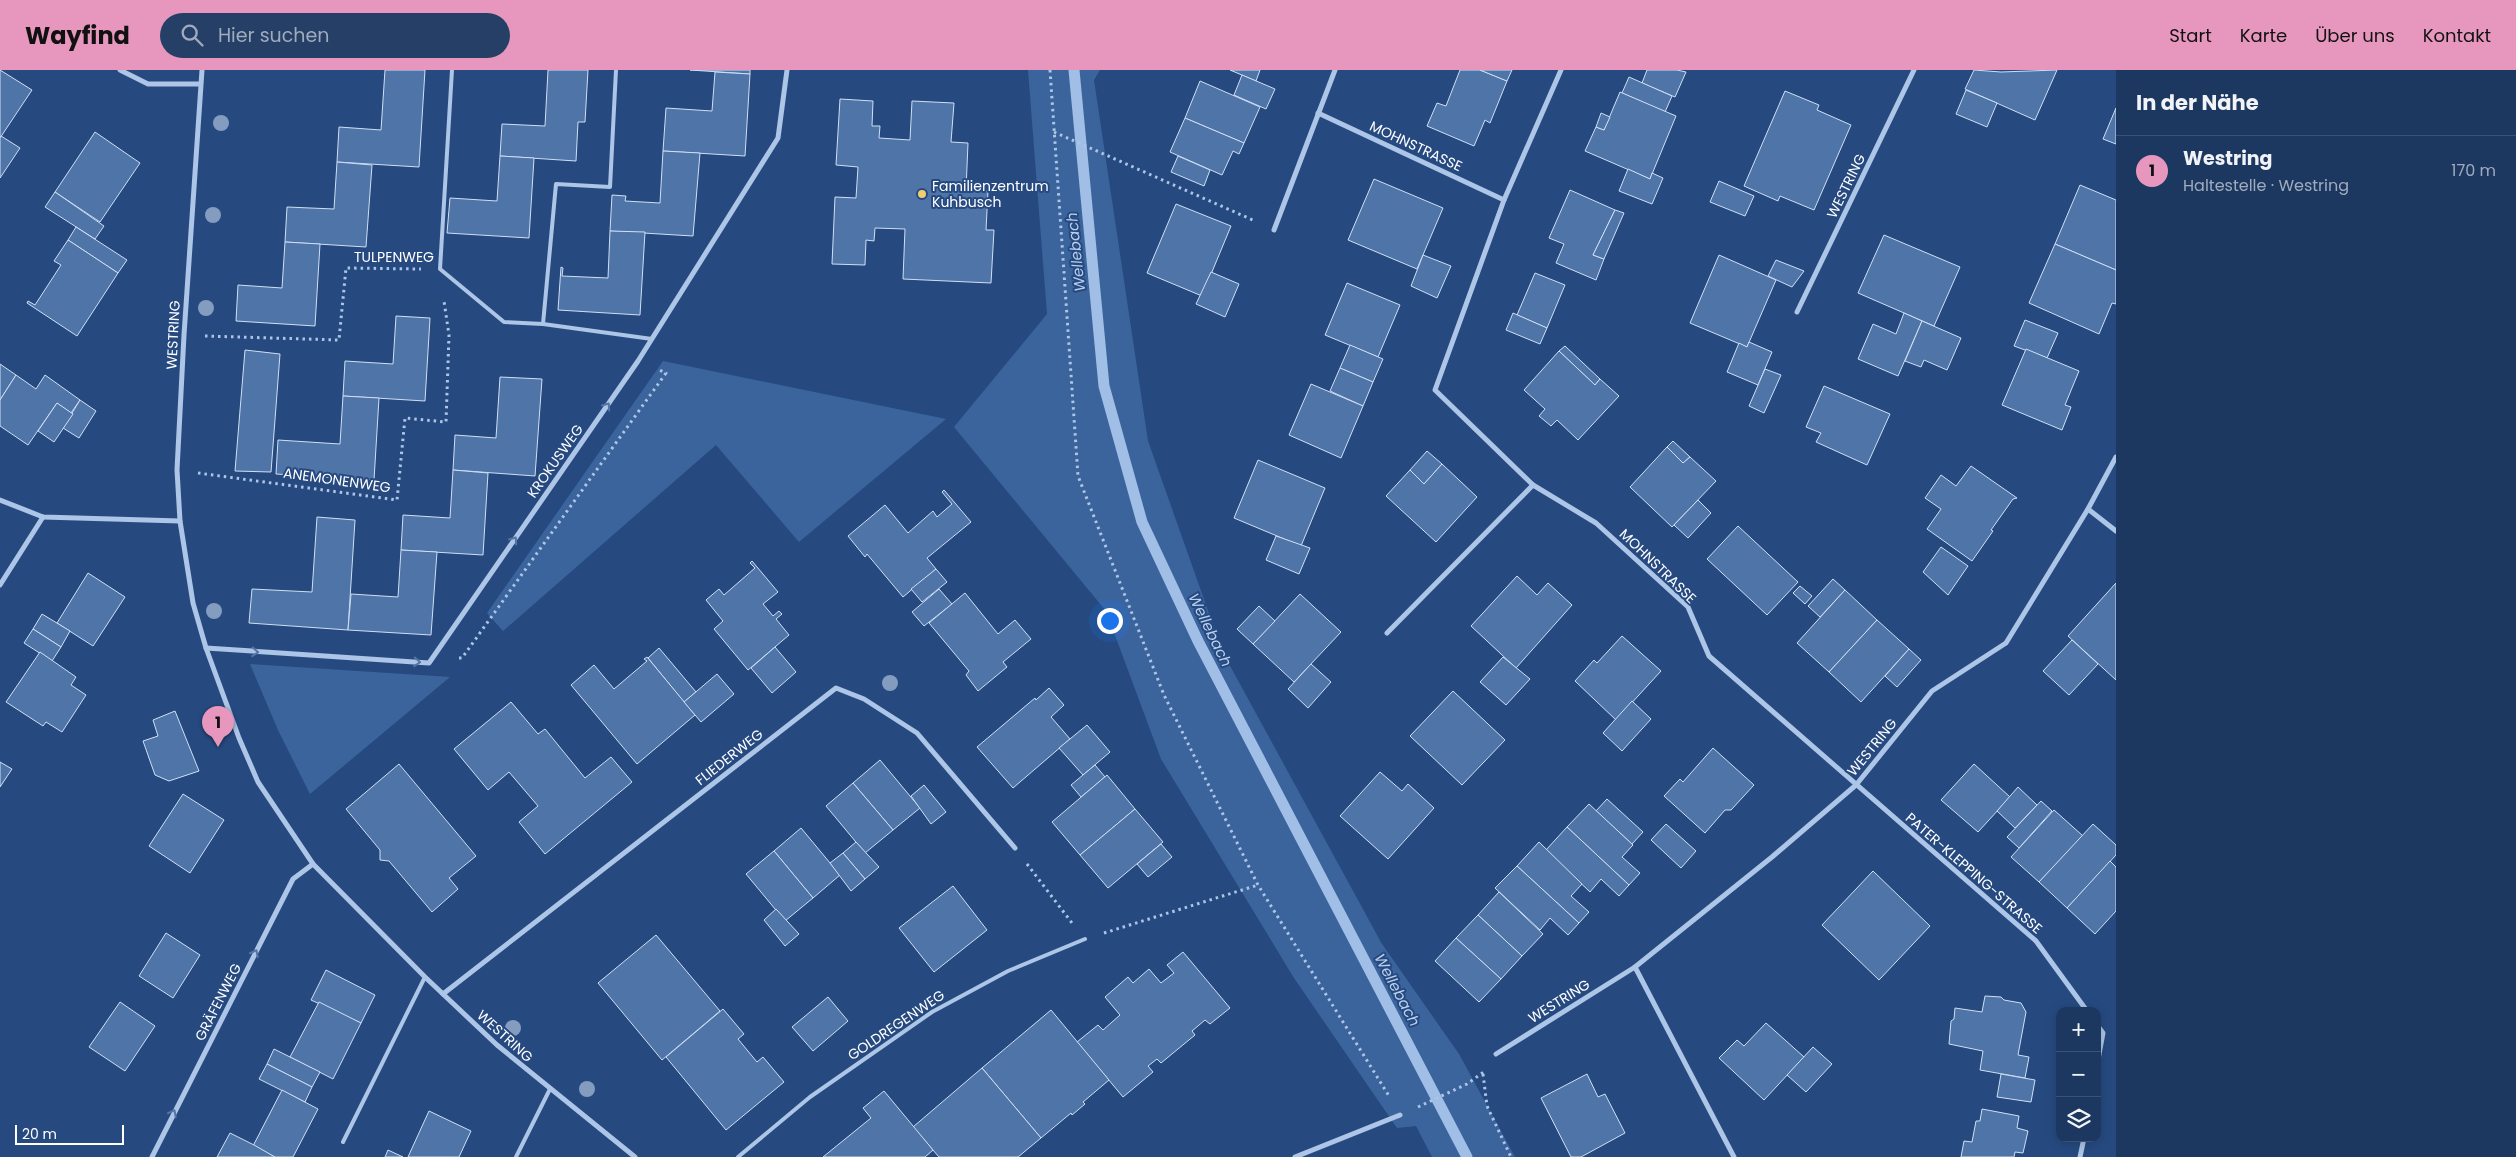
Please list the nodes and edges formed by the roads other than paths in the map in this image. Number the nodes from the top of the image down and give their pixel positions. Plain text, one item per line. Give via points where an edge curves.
1 (120, 70) edge
2 (202, 70) edge
3 (452, 70) edge
4 (616, 70) edge
5 (787, 70) edge
6 (1335, 70) edge
7 (1561, 70) edge
8 (1914, 70) edge
9 (200, 84) junction
10 (1318, 113) junction
11 (1504, 200) junction
12 (1274, 230) road end
13 (1797, 312) dead end
14 (543, 324) junction
15 (652, 339) junction
16 (2116, 457) edge
17 (1534, 485) junction
18 (0, 500) edge
19 (2088, 509) junction
20 (43, 517) junction
21 (180, 521) junction
22 (2116, 531) edge
23 (0, 584) edge
24 (1387, 633) dead end
25 (206, 648) junction
26 (1856, 785) junction
27 (1014, 848) road end
28 (313, 864) junction
29 (1085, 939) road end
30 (1635, 967) junction
31 (425, 977) junction
32 (443, 994) junction
33 (2084, 1007) edge
34 (2101, 1030) edge
35 (2101, 1044) edge
36 (1496, 1054) dead end
37 (550, 1089) junction
38 (1400, 1115) road end
39 (343, 1142) dead end
40 (2083, 1142) edge
41 (152, 1157) edge
42 (516, 1157) edge
43 (635, 1157) edge
44 (738, 1157) edge
45 (1295, 1157) edge
46 (1734, 1157) edge
47 (2080, 1157) edge

1 - 9 street via 148,84
2 - 9 street, WESTRING
3 - 14 lane, TULPENWEG via 440,269 504,322
4 - 14 lane via 610,187 556,184
5 - 15 street, KROKUSWEG via 778,138
6 - 10 street
7 - 11 street, MOHNSTRASSE
8 - 13 street, WESTRING
9 - 21 street, WESTRING via 177,470
10 - 11 street, MOHNSTRASSE
10 - 12 street
11 - 17 street, MOHNSTRASSE via 1436,390
14 - 15 lane
25 -> 15 street, KROKUSWEG via 429,663
16 - 19 street, WESTRING
17 - 24 street
17 - 26 street, MOHNSTRASSE via 1596,523 1688,607 1709,656
18 - 20 street
19 - 22 street
19 - 26 street, WESTRING via 2006,643 1932,691
20 - 21 street
20 - 23 street
21 - 25 street, WESTRING via 193,603
25 - 28 street, WESTRING via 258,782
26 - 30 street, WESTRING
26 - 33 street, PATER-KLEPPING-STRASSE via 2036,941
27 - 32 street, FLIEDERWEG via 917,733 864,699 836,688
28 - 31 street, WESTRING
41 -> 28 street, GRÄFENWEG via 293,879
29 - 44 lane, GOLDREGENWEG via 1008,971 932,1012 810,1097
30 - 36 street, WESTRING
30 - 46 street
31 - 32 street, WESTRING
31 - 39 lane
32 - 37 street, WESTRING via 497,1046
34 - 35 street
37 - 42 lane
37 - 43 street, WESTRING
38 - 45 street
40 - 47 street

